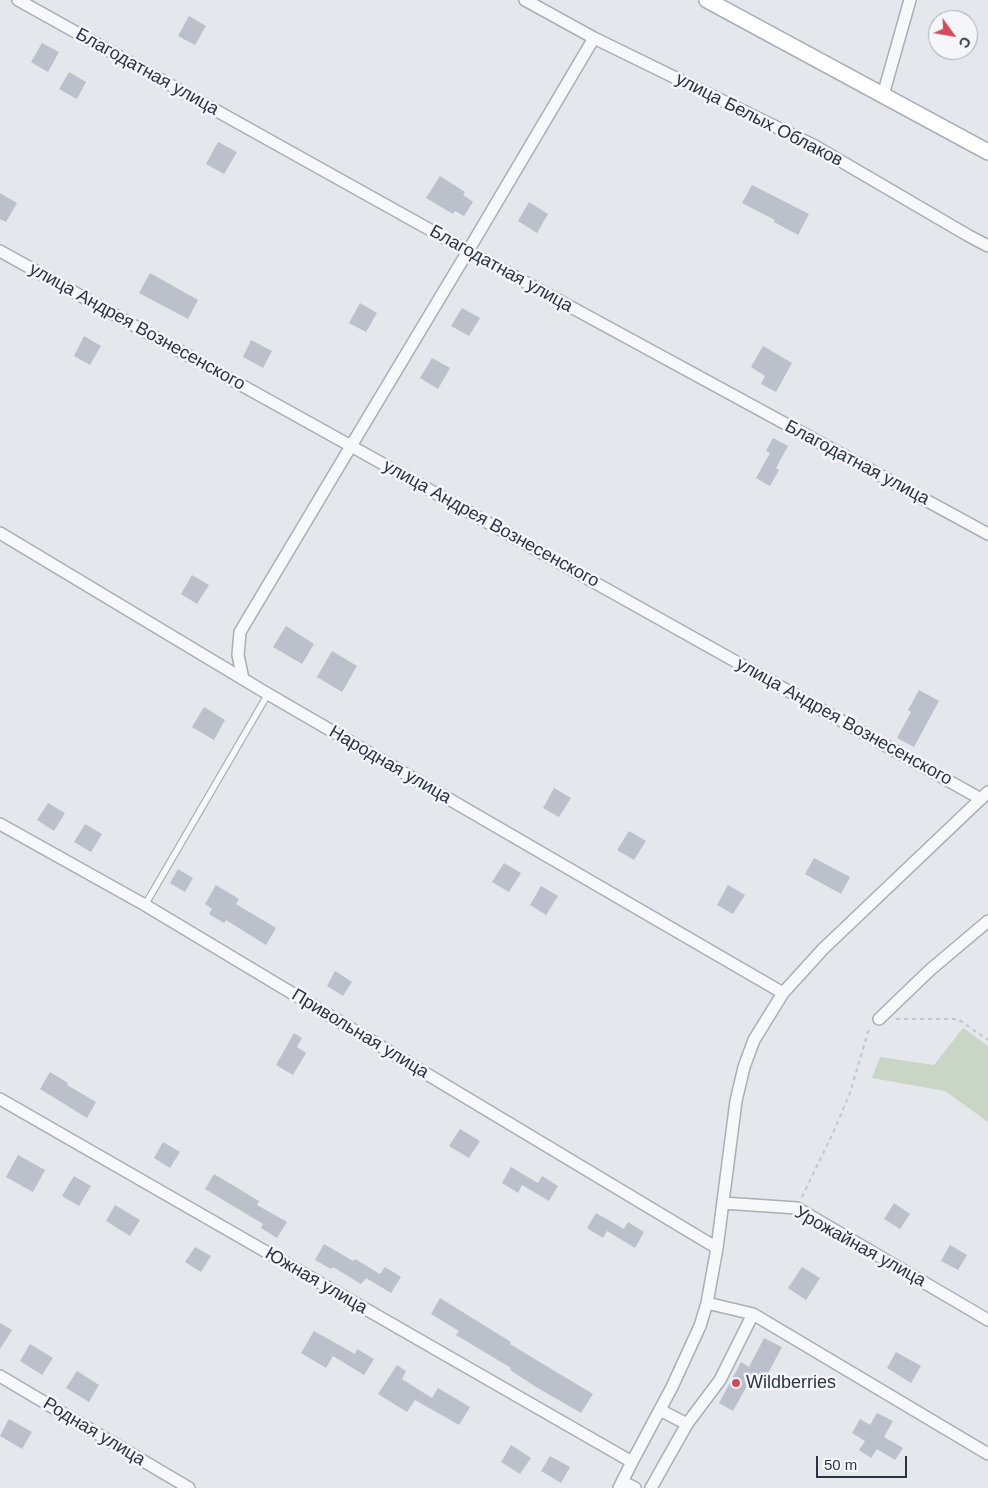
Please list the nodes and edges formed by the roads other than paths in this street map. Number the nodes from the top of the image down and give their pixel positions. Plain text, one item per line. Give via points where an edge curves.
1 (18, 0) edge
2 (525, 0) edge
3 (707, 0) edge
4 (910, 0) edge
5 (594, 38) junction
6 (883, 95) junction
7 (988, 152) edge
8 (988, 246) edge
9 (0, 251) edge
10 (468, 252) junction
11 (351, 446) junction
12 (0, 533) edge
13 (988, 534) edge
14 (243, 679) junction
15 (268, 694) junction
16 (985, 795) edge
17 (0, 824) edge
18 (145, 905) junction
19 (988, 920) edge
20 (783, 993) junction
21 (879, 1018) road end
22 (0, 1099) edge
23 (723, 1202) junction
24 (717, 1248) junction
25 (707, 1303) junction
26 (753, 1314) junction
27 (988, 1320) edge
28 (0, 1376) edge
29 (660, 1410) junction
30 (687, 1424) junction
31 (988, 1454) edge
32 (632, 1462) junction
33 (621, 1485) edge
34 (189, 1488) edge
35 (634, 1488) edge
36 (651, 1488) edge

1 - 10 street, Благодатная улица
2 - 5 street, улица Белых Облаков
3 - 6 street
4 - 6 street
5 - 8 street, улица Белых Облаков via 815,146
5 - 10 street
6 - 7 street
9 - 11 street, улица Андрея Вознесенского
10 - 11 street
10 - 13 street, Благодатная улица
11 - 14 street via 240,632 238,656
11 - 16 street, улица Андрея Вознесенского
12 - 14 street, Народная улица
14 - 15 street, Народная улица
15 - 18 lane
15 - 20 street, Народная улица
16 - 20 street via 823,949
17 - 18 street, Привольная улица
18 - 24 street, Привольная улица
19 - 21 street
20 - 23 street via 754,1040 744,1067 736,1101
22 - 32 street, Южная улица
23 - 24 street
23 - 27 street, Урожайная улица via 797,1208
24 - 25 street
25 - 26 street
25 - 29 street via 700,1326
26 - 30 street via 720,1380
26 - 31 street
28 - 34 street, Родная улица
29 - 30 street
29 - 32 street
30 - 36 street
32 - 33 street
33 - 35 street

